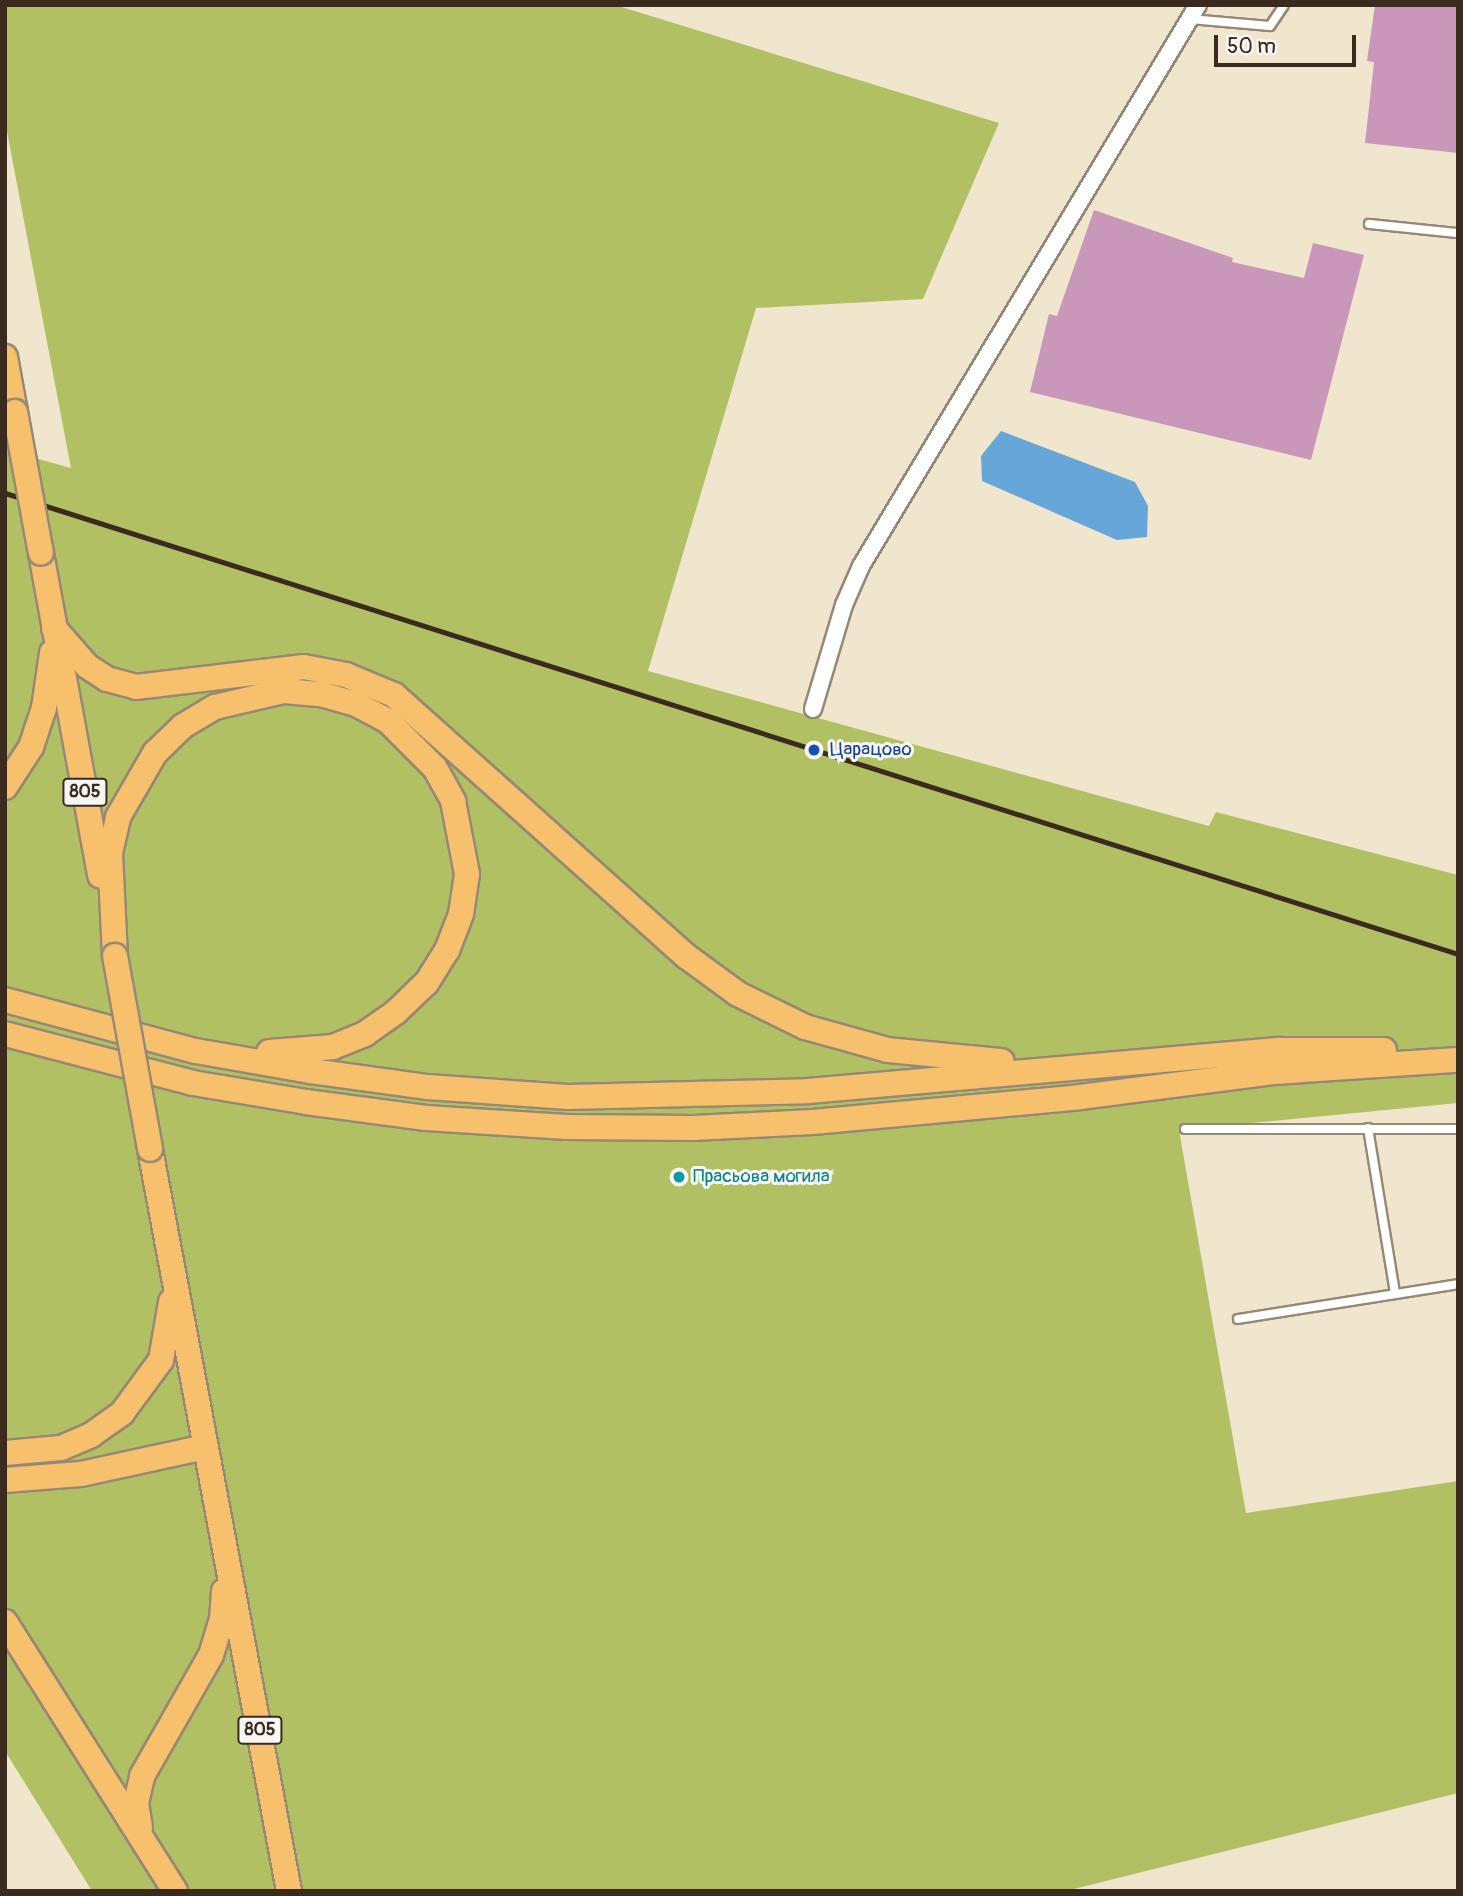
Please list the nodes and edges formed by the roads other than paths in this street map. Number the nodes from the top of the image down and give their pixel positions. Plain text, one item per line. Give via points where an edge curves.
1 (1284, 5) edge
2 (1194, 12) edge
3 (1369, 224) dead end
4 (1458, 233) edge
5 (5, 357) edge
6 (54, 628) junction
7 (813, 709) dead end
8 (5, 787) edge
9 (115, 956) junction
10 (5, 1000) edge
11 (5, 1034) edge
12 (5, 1051) edge
13 (196, 1051) junction
14 (1458, 1054) edge
15 (101, 1060) junction
16 (1458, 1060) edge
17 (1075, 1066) junction
18 (1368, 1128) junction
19 (1185, 1129) dead end
20 (1458, 1129) edge
21 (173, 1277) junction
22 (1458, 1284) edge
23 (1395, 1293) junction
24 (1238, 1319) dead end
25 (205, 1447) junction
26 (5, 1453) edge
27 (5, 1480) edge
28 (226, 1570) junction
29 (5, 1622) edge
30 (142, 1834) junction
31 (175, 1891) edge
32 (289, 1891) edge

1 - 2 lane via 1270,26
2 - 7 street via 861,566 844,605
3 - 4 lane
5 - 6 main road, 805, bridge
6 - 8 main road via 44,708 31,747
6 - 9 main road, 805
6 - 17 main road via 87,666 107,679 136,687 304,667 346,675 394,695 686,956 738,993 806,1027 888,1050
9 - 13 main road via 110,853 118,817 133,783 183,726 215,706 284,691 321,694 356,704 414,742 453,801 467,874 461,914 447,950 426,983 365,1034 333,1047 293,1053
9 - 21 main road, 805, bridge
10 - 13 main road
11 - 15 main road
12 - 15 main road
13 - 17 main road via 428,1087 568,1097 808,1091
14 - 17 main road via 1280,1050
15 - 16 main road via 206,1085 426,1118 679,1128 901,1114 1275,1072
18 - 19 lane
18 - 20 lane
18 - 23 lane
21 - 25 main road, 805
21 - 26 main road via 161,1360 122,1413 91,1435 61,1448 25,1455
22 - 23 lane
23 - 24 lane
25 - 27 main road via 81,1474
25 - 28 main road, 805
28 - 30 main road, 805 via 222,1620 211,1655 142,1776 136,1803
28 - 32 main road, 805
29 - 30 main road
30 - 31 main road, 805

